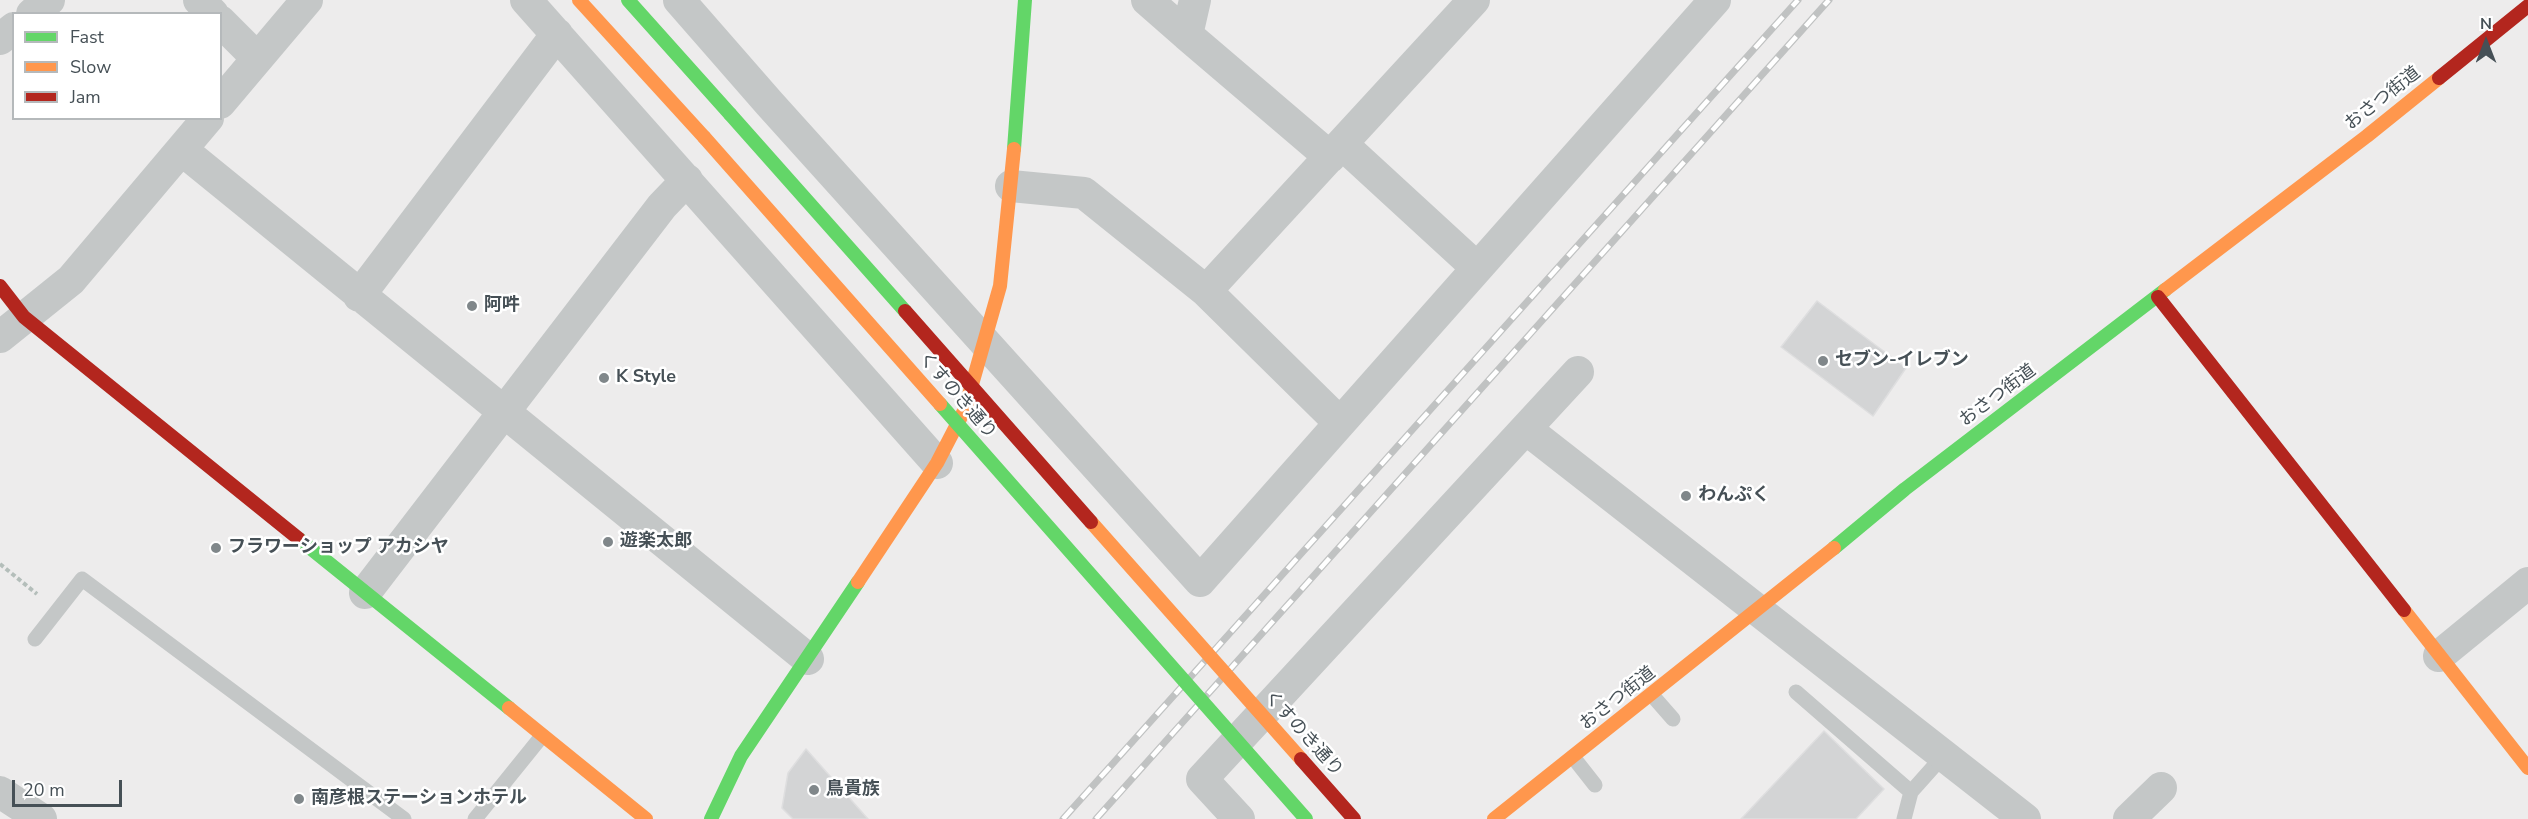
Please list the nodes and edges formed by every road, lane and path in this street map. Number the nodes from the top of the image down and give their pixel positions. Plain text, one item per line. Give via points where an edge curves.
1 (49, 0) edge
2 (199, 0) edge
3 (306, 0) edge
4 (526, 0) edge
5 (579, 0) edge
6 (628, 0) edge
7 (1025, 0) edge
8 (1147, 0) edge
9 (1195, 0) edge
10 (1715, 0) edge
11 (1460, 5) edge
12 (2528, 6) edge
13 (697, 7) edge
14 (34, 12) edge
15 (211, 12) edge
16 (222, 23) edge
17 (12, 30) edge
18 (557, 34) junction
19 (1187, 35) junction
20 (0, 39) edge
21 (257, 58) junction
22 (222, 101) edge
23 (206, 120) edge
24 (182, 150) junction
25 (1336, 151) junction
26 (687, 180) junction
27 (1011, 186) junction
28 (1477, 268) junction
29 (0, 286) edge
30 (1206, 291) junction
31 (359, 296) junction
32 (2158, 297) junction
33 (24, 318) junction
34 (0, 337) edge
35 (985, 342) junction
36 (1578, 372) dead end
37 (504, 413) junction
38 (1340, 423) junction
39 (1526, 429) junction
40 (937, 463) junction
41 (0, 564) edge
42 (2528, 582) edge
43 (365, 593) junction
44 (57, 610) junction
45 (1757, 610) junction
46 (35, 639) dead end
47 (2439, 656) junction
48 (808, 659) junction
49 (1796, 692) dead end
50 (1652, 695) junction
51 (1673, 719) dead end
52 (542, 736) junction
53 (1944, 755) junction
54 (1573, 757) junction
55 (2528, 768) edge
56 (1595, 784) dead end
57 (2162, 788) dead end
58 (0, 792) edge
59 (1911, 792) junction
60 (41, 819) edge
61 (404, 819) edge
62 (475, 819) edge
63 (646, 819) edge
64 (711, 819) edge
65 (1239, 819) edge
66 (1306, 819) edge
67 (1354, 819) edge
68 (1494, 819) edge
69 (1904, 819) edge
70 (2025, 819) edge
71 (2129, 819) edge

1 - 14 street
2 - 15 street
3 - 21 street
4 - 18 street
5 - 66 street, くすのき通り, bridge
6 - 67 street, くすのき通り, bridge
7 - 27 street
8 - 19 street
9 - 19 street
10 - 28 street
11 - 25 street
12 - 32 street, おさつ街道
13 - 35 street via 769,103
16 - 21 street
17 - 20 street
18 - 26 street
18 - 31 street
19 - 25 street
21 - 22 street
23 - 24 street
24 - 31 street
24 - 33 street via 71,280
25 - 28 street
25 - 30 street
26 - 37 street via 662,206
26 - 40 street
27 - 30 street via 1084,193
27 - 35 street via 1000,286
28 - 38 street
29 - 33 street
30 - 38 street
31 - 37 street
32 - 45 street, おさつ街道 via 1905,489
32 - 47 street
33 - 34 street
33 - 43 street
35 - 38 street via 1200,581
35 - 40 street via 965,409
36 - 39 street
37 - 43 street
37 - 48 street
39 - 45 street
39 - 65 street via 1202,779
40 - 48 street
41 - 44 path
42 - 47 street
43 - 52 street
44 - 46 lane
44 - 61 lane via 82,579
45 - 50 street, おさつ街道
45 - 53 street
47 - 55 street
48 - 64 street via 741,756
49 - 59 lane
50 - 51 lane
50 - 54 street, おさつ街道
52 - 62 lane
52 - 63 street
53 - 59 lane
53 - 70 street
54 - 56 lane
54 - 68 street, おさつ街道
57 - 71 street
58 - 60 street
59 - 69 lane

